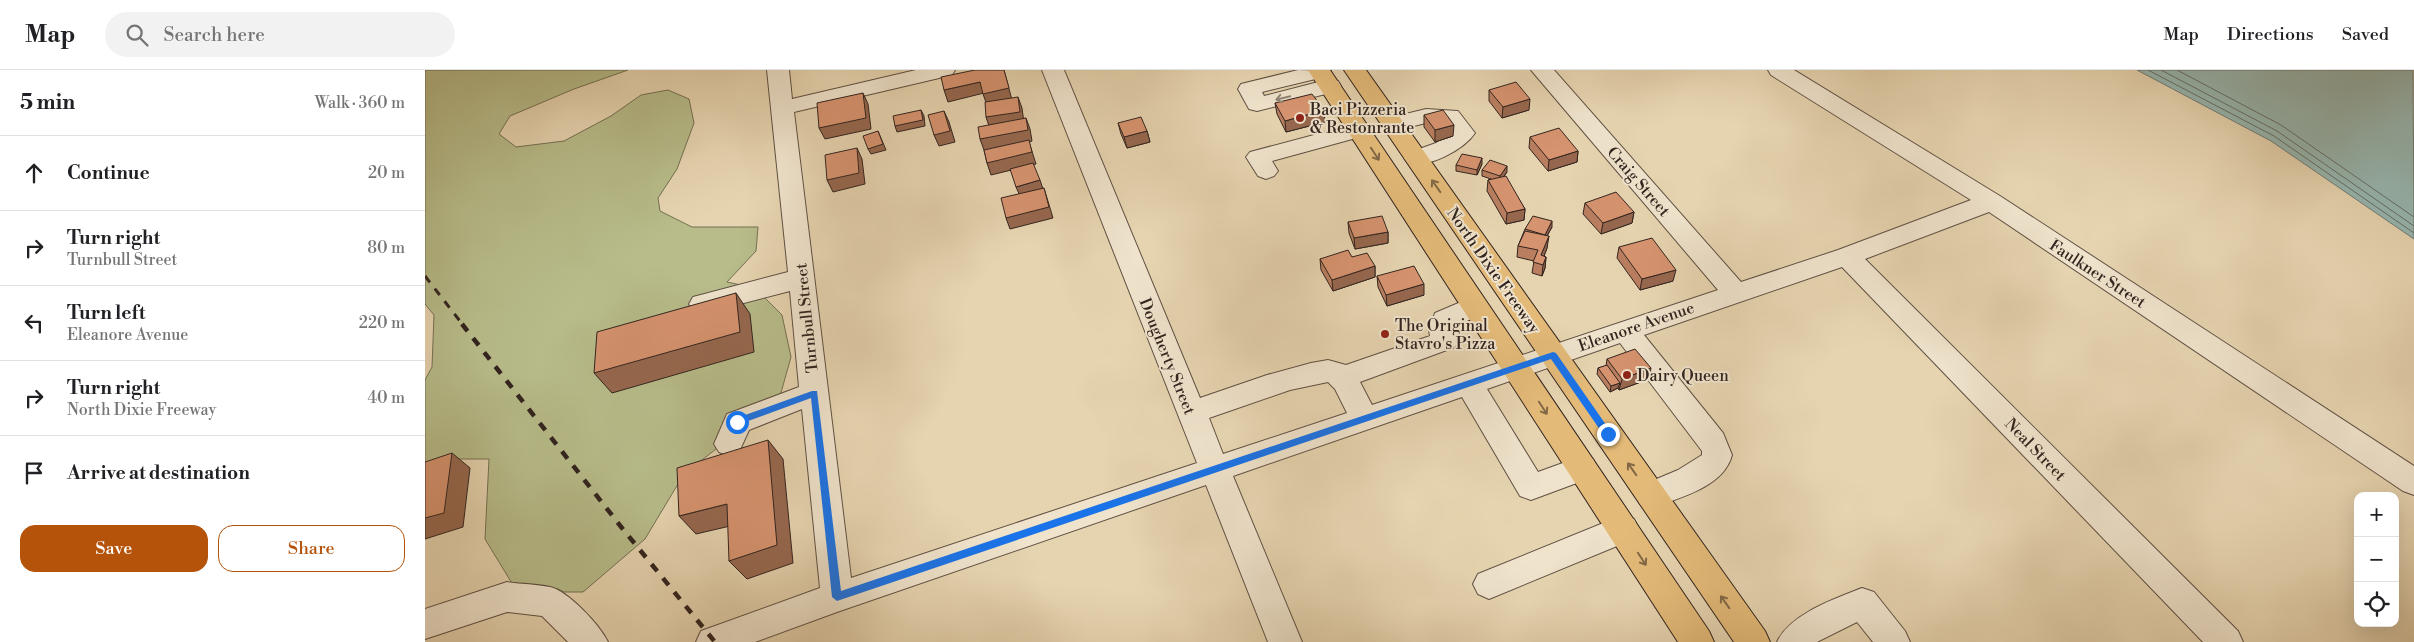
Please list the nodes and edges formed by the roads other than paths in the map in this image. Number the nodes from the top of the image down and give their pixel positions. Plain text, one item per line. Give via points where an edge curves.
1 (778, 70) edge
2 (944, 70) edge
3 (1053, 70) edge
4 (1355, 70) edge
5 (1543, 70) edge
6 (1794, 72) edge
7 (1323, 76) edge
8 (783, 108) junction
9 (1393, 124) junction
10 (1359, 130) junction
11 (1416, 158) junction
12 (1266, 171) dead end
13 (1991, 202) junction
14 (1847, 256) junction
15 (802, 278) junction
16 (1735, 292) junction
17 (1475, 306) junction
18 (678, 311) edge
19 (1625, 330) junction
20 (1553, 355) junction
21 (1516, 368) junction
22 (1343, 378) junction
23 (1469, 384) junction
24 (815, 393) junction
25 (1191, 413) junction
26 (1364, 419) junction
27 (729, 444) dead end
28 (1582, 468) junction
29 (1214, 470) junction
30 (2414, 482) edge
31 (1651, 495) junction
32 (1623, 529) junction
33 (1489, 584) dead end
34 (837, 597) junction
35 (425, 624) edge
36 (591, 642) edge
37 (713, 642) edge
38 (1285, 642) edge
39 (1697, 642) edge
40 (1753, 642) edge
41 (1794, 642) edge
42 (1893, 642) edge
43 (2226, 642) edge

1 - 8 street, Turnbull Street
2 - 8 street
3 - 25 street, Dougherty Street
4 - 9 main road, North Dixie Freeway
5 - 16 street, Craig Street
6 - 13 street, Faulkner Street
7 -> 10 main road, North Dixie Freeway
8 - 15 street, Turnbull Street
9 - 11 main road, North Dixie Freeway
9 - 11 street via 1426,116 1450,116 1464,133 1445,148
10 - 12 street via 1258,157
10 -> 17 main road, North Dixie Freeway
20 -> 11 main road, North Dixie Freeway
13 - 14 street, Eleanore Avenue
13 - 30 street, Faulkner Street
14 - 16 street, Eleanore Avenue
14 - 43 street, Neal Street
15 - 18 street
15 - 24 street, Turnbull Street
16 - 19 street, Eleanore Avenue
17 - 21 main road, North Dixie Freeway
17 - 22 street via 1444,320 1445,340 1442,342
19 - 20 street, Eleanore Avenue
19 - 31 street via 1713,441 1717,457 1715,463 1702,473
20 - 21 street, Eleanore Avenue
31 -> 20 main road, North Dixie Freeway
21 - 23 street, Eleanore Avenue
21 -> 28 main road, North Dixie Freeway
22 - 25 street via 1332,370 1309,372
22 - 26 street
23 - 26 street, Eleanore Avenue
23 - 28 street via 1531,488
24 - 27 street via 737,422
24 - 34 street, Turnbull Street
25 - 29 street, Dougherty Street
26 - 29 street, Eleanore Avenue
28 - 32 main road, North Dixie Freeway
29 - 34 street, Eleanore Avenue
29 - 38 street, Dougherty Street
40 -> 31 main road, North Dixie Freeway
32 - 33 street
32 -> 39 main road, North Dixie Freeway
34 - 37 street, Eleanore Avenue
35 - 36 street via 507,597 550,602
41 - 42 street via 1806,630 1862,603

